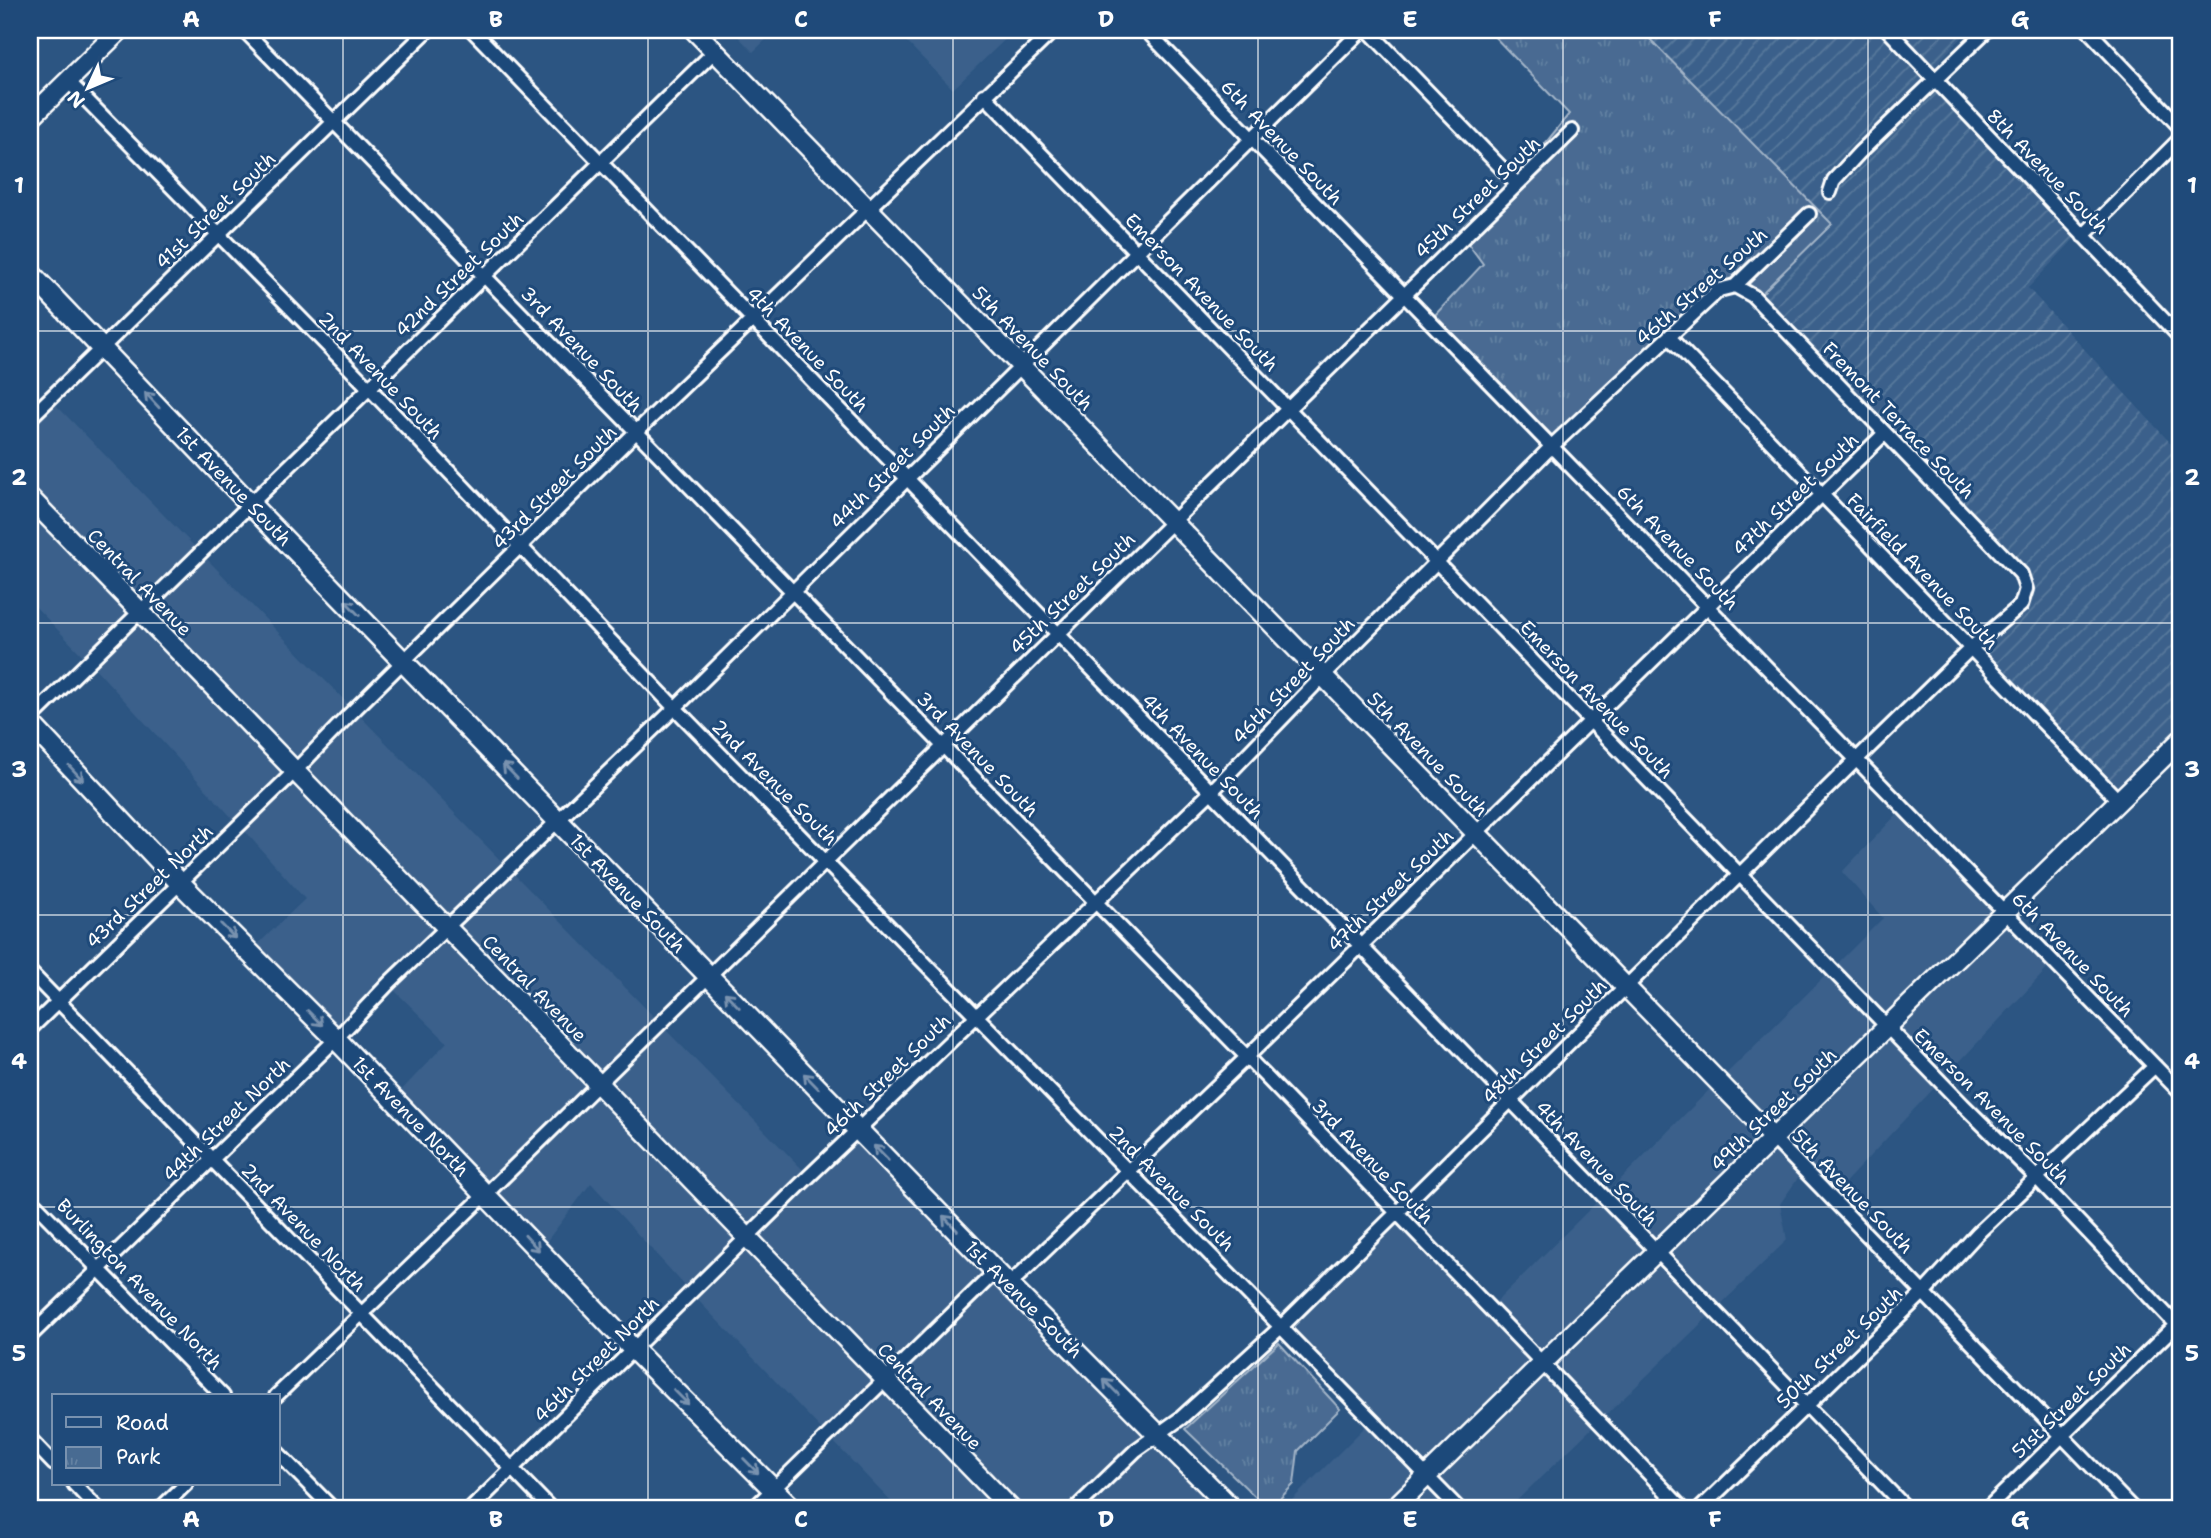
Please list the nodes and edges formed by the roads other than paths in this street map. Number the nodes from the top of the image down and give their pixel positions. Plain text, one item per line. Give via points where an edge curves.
1 (120, 30) edge
2 (244, 30) edge
3 (428, 30) edge
4 (472, 30) edge
5 (694, 30) edge
6 (1054, 30) edge
7 (1146, 30) edge
8 (1362, 30) edge
9 (1368, 30) edge
10 (1888, 30) edge
11 (1987, 30) edge
12 (2088, 30) edge
13 (715, 51) junction
14 (1934, 79) junction
15 (68, 81) junction
16 (984, 95) junction
17 (30, 118) edge
18 (333, 121) junction
19 (2181, 128) edge
20 (1572, 131) dead end
21 (1252, 138) junction
22 (2181, 138) edge
23 (600, 163) junction
24 (1517, 184) junction
25 (1830, 192) dead end
26 (869, 210) junction
27 (1809, 214) dead end
28 (217, 234) junction
29 (2083, 236) junction
30 (1137, 252) junction
31 (484, 276) junction
32 (34, 279) edge
33 (1735, 286) junction
34 (1404, 295) junction
35 (754, 320) junction
36 (1670, 338) junction
37 (2181, 338) edge
38 (103, 348) junction
39 (1021, 366) junction
40 (369, 388) junction
41 (1288, 409) junction
42 (30, 418) edge
43 (636, 432) junction
44 (1885, 433) junction
45 (1553, 445) junction
46 (907, 479) junction
47 (1822, 495) junction
48 (30, 498) edge
49 (249, 503) junction
50 (1172, 521) junction
51 (520, 548) junction
52 (1436, 561) junction
53 (2026, 589) joint
54 (793, 592) junction
55 (1708, 606) junction
56 (140, 611) junction
57 (1058, 634) junction
58 (1971, 648) junction
59 (405, 662) junction
60 (1322, 676) junction
61 (675, 708) junction
62 (30, 721) edge
63 (1591, 721) junction
64 (2181, 740) edge
65 (943, 746) junction
66 (1857, 759) junction
67 (295, 771) junction
68 (1211, 792) junction
69 (2119, 801) junction
70 (558, 820) junction
71 (1476, 833) junction
72 (826, 860) junction
73 (1740, 874) junction
74 (180, 883) junction
75 (1095, 902) junction
76 (2005, 912) junction
77 (447, 928) junction
78 (1360, 946) junction
79 (30, 972) edge
80 (708, 975) junction
81 (1625, 987) junction
82 (58, 1001) junction
83 (977, 1015) junction
84 (1888, 1027) junction
85 (30, 1029) edge
86 (336, 1039) junction
87 (1247, 1057) junction
88 (2155, 1066) junction
89 (598, 1083) junction
90 (2181, 1093) edge
91 (1510, 1101) junction
92 (858, 1130) junction
93 (1773, 1138) junction
94 (212, 1159) junction
95 (1127, 1171) junction
96 (2036, 1177) junction
97 (486, 1194) junction
98 (30, 1199) edge
99 (1396, 1213) junction
100 (747, 1237) junction
101 (1657, 1251) junction
102 (98, 1269) junction
103 (1003, 1278) junction
104 (1923, 1293) junction
105 (362, 1314) junction
106 (2180, 1325) edge
107 (1282, 1326) junction
108 (30, 1336) edge
109 (634, 1350) junction
110 (1542, 1363) junction
111 (886, 1380) junction
112 (221, 1394) edge
113 (278, 1394) edge
114 (1806, 1406) junction
115 (1160, 1436) junction
116 (2062, 1436) junction
117 (30, 1438) edge
118 (280, 1455) edge
119 (52, 1462) edge
120 (512, 1469) junction
121 (1427, 1476) junction
122 (76, 1486) edge
123 (184, 1486) edge
124 (774, 1489) junction
125 (97, 1508) edge
126 (160, 1508) edge
127 (332, 1508) edge
128 (472, 1508) edge
129 (550, 1508) edge
130 (754, 1508) edge
131 (792, 1508) edge
132 (1010, 1508) edge
133 (1076, 1508) edge
134 (1231, 1508) edge
135 (1394, 1508) edge
136 (1458, 1508) edge
137 (1682, 1508) edge
138 (1701, 1508) edge
139 (1906, 1508) edge
140 (1988, 1508) edge
141 (2132, 1508) edge

1 - 15 main road
2 - 18 street, 3rd Avenue South
3 - 18 street, 41st Street South
4 - 23 street, 4th Avenue South
5 - 13 main road, 5th Avenue South
6 - 16 street, 43rd Street South
7 - 21 street, 6th Avenue South
8 - 21 street, 44th Street South
9 - 24 street
10 - 14 street, 8th Avenue South
11 - 14 street
12 - 19 street
13 - 23 street, 42nd Street South
13 - 26 main road, 5th Avenue South
14 - 25 street via 1839,174
14 - 29 street, 8th Avenue South
15 - 17 main road
15 - 28 street, 2nd Avenue South
16 - 26 street, 43rd Street South
16 - 30 street, Emerson Avenue South
18 - 28 street, 41st Street South
18 - 31 street, 3rd Avenue South
20 - 24 street, 45th Street South
21 - 30 street, 44th Street South
21 - 34 street, 6th Avenue South
22 - 29 street
23 - 31 street, 42nd Street South
23 - 35 street, 4th Avenue South
24 - 34 street, 45th Street South
26 - 35 street, 43rd Street South
26 - 39 main road, 5th Avenue South
27 - 33 street, 46th Street South
28 - 38 street, 41st Street South
28 - 40 street, 2nd Avenue South
29 - 37 street, 8th Avenue South
30 - 39 street, 44th Street South
30 - 41 street, Emerson Avenue South
31 - 40 street, 42nd Street South
31 - 43 street, 3rd Avenue South
32 - 38 main road, 1st Avenue South
33 - 36 street, 46th Street South via 1719,290
33 - 44 street, Fremont Terrace South via 1753,296
34 - 41 street, 45th Street South
34 - 45 street, 6th Avenue South
35 - 43 street, 43rd Street South
35 - 46 street, 4th Avenue South
36 - 45 street, 46th Street South
36 - 47 street, Fairfield Avenue South
38 - 42 street, 41st Street South
49 -> 38 main road, 1st Avenue South
39 - 46 street, 44th Street South
39 - 50 main road, 5th Avenue South
40 - 49 street, 42nd Street South
40 - 51 street, 2nd Avenue South
41 - 50 street, 45th Street South
41 - 52 street, Emerson Avenue South
43 - 51 street, 43rd Street South
43 - 54 street, 3rd Avenue South
44 - 47 street, 47th Street South
44 - 53 street, Fremont Terrace South via 2021,574
45 - 52 street, 46th Street South
45 - 55 street, 6th Avenue South
46 - 54 street, 44th Street South
46 - 57 street, 4th Avenue South
47 - 55 street, 47th Street South
47 - 58 street, Fairfield Avenue South
48 - 56 main road, Central Avenue
49 - 56 street, 42nd Street South
59 -> 49 main road, 1st Avenue South
50 - 57 street, 45th Street South
50 - 60 main road, 5th Avenue South
51 - 59 street, 43rd Street South
51 - 61 street, 2nd Avenue South
52 - 60 street, 46th Street South
52 - 63 street, Emerson Avenue South
53 - 58 street, 48th Street South via 2021,605
54 - 61 street, 44th Street South
54 - 65 street, 3rd Avenue South
55 - 63 street, 47th Street South
55 - 66 street, 6th Avenue South
56 - 62 street, 42nd Street South
56 - 67 main road, Central Avenue
57 - 65 street, 45th Street South
57 - 68 street, 4th Avenue South
58 - 66 street, 48th Street South
58 - 69 street, Fairfield Avenue South
59 - 67 street, 43rd Street South
70 -> 59 main road, 1st Avenue South
60 - 68 street, 46th Street South
60 - 71 main road, 5th Avenue South
61 - 70 street, 44th Street South
61 - 72 street, 2nd Avenue South
62 -> 74 main road, 1st Avenue North
63 - 71 street, 47th Street South
63 - 73 street, Emerson Avenue South
64 - 69 main road, 49th Street South
65 - 72 street, 45th Street South
65 - 75 street, 3rd Avenue South
66 - 73 street, 48th Street South
66 - 76 street, 6th Avenue South
67 - 74 street, 43rd Street North
67 - 77 main road, Central Avenue
68 - 75 street, 46th Street South
68 - 78 street, 4th Avenue South
69 - 76 main road, 49th Street South
70 - 77 street, 44th Street South
70 - 80 main road, 1st Avenue South
71 - 78 street, 47th Street South
71 - 81 main road, 5th Avenue South
72 - 80 street, 45th Street South
72 - 83 street, 2nd Avenue South
73 - 81 street, 48th Street South
73 - 84 street, Emerson Avenue South
74 - 82 street, 43rd Street North
74 -> 86 main road, 1st Avenue North
75 - 83 street, 46th Street South
75 - 87 street, 3rd Avenue South
76 - 84 main road, 49th Street South
76 - 88 street, 6th Avenue South
77 - 86 street, 44th Street North
77 - 89 main road, Central Avenue
78 - 87 street, 47th Street South
78 - 91 street, 4th Avenue South
79 - 82 street, 2nd Avenue North
80 - 89 street, 45th Street South
92 -> 80 main road, 1st Avenue South
81 - 91 street, 48th Street South
81 - 93 main road, 5th Avenue South
82 - 85 street, 43rd Street North
82 - 94 street, 2nd Avenue North
83 - 92 street, 46th Street South
83 - 95 street, 2nd Avenue South
84 - 93 main road, 49th Street South
84 - 96 street, Emerson Avenue South
86 - 94 street, 44th Street North
86 - 97 main road, 1st Avenue North
87 - 95 street, 47th Street South
87 - 99 street, 3rd Avenue South
88 - 90 street, 6th Avenue South
88 - 96 street, 50th Street South
89 - 97 street, 45th Street South
89 - 100 main road, Central Avenue
91 - 99 street, 48th Street South
91 - 101 street, 4th Avenue South
92 - 100 street, 46th Street South
103 -> 92 main road, 1st Avenue South
93 - 101 main road, 49th Street South
93 - 104 street, 5th Avenue South
94 - 102 street, 44th Street North
94 - 105 street, 2nd Avenue North
95 - 103 street, 47th Street South
95 - 107 street, 2nd Avenue South
96 - 104 street, 50th Street South
96 - 106 street, Emerson Avenue South
97 - 105 street, 45th Street South
97 -> 109 main road, 1st Avenue North
98 - 102 street, Burlington Avenue North
99 - 107 street, 48th Street South
99 - 110 street, 3rd Avenue South
100 - 109 street, 46th Street North
100 - 111 main road, Central Avenue
101 - 110 main road, 49th Street South
101 - 114 street, 4th Avenue South
102 - 108 street, 44th Street North
102 - 112 street, Burlington Avenue North
103 - 111 street, 47th Street South
115 -> 103 main road, 1st Avenue South
104 - 114 street, 50th Street South
104 - 116 street, 5th Avenue South
105 - 113 street, 45th Street South
105 - 120 street, 2nd Avenue North
106 - 116 street, 51st Street South
107 - 115 street, 48th Street South
107 - 121 street, 2nd Avenue South
109 - 120 street, 46th Street North
109 -> 124 main road, 1st Avenue North
110 - 121 main road, 49th Street South
110 - 137 street, 3rd Avenue South
111 - 124 street, 47th Street South
111 - 132 main road, Central Avenue
114 - 138 street, 50th Street South
114 - 139 street, 4th Avenue South
115 - 133 street, 48th Street South via 1136,1450
115 - 134 main road, 1st Avenue South
116 - 140 street, 51st Street South
116 - 141 street, 5th Avenue South
117 - 119 street
118 - 127 street
120 - 128 street, 46th Street North
120 - 129 street, 2nd Avenue North
121 - 135 main road, 49th Street South
121 - 136 street, 2nd Avenue South
122 - 125 street
123 - 126 street
124 - 130 street, 47th Street South
124 - 131 main road, 1st Avenue North

